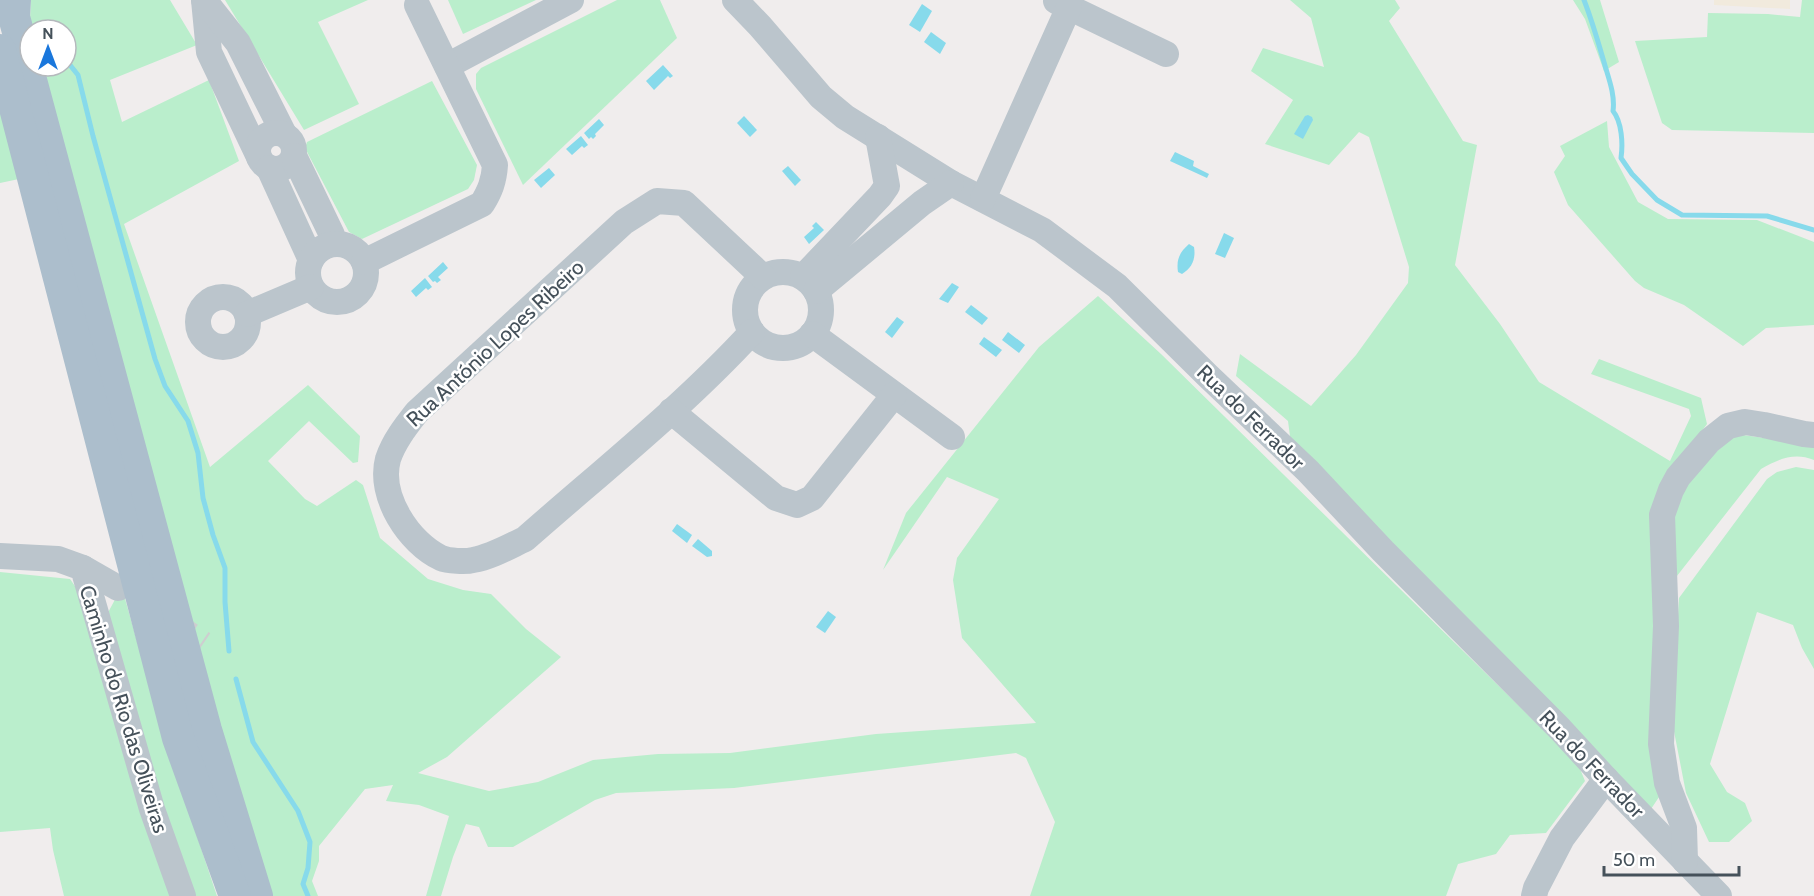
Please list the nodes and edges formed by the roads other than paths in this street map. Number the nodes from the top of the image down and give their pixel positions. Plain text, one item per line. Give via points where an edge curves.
1 (15, 0) edge
2 (204, 0) edge
3 (571, 0) edge
4 (735, 0) edge
5 (1062, 4) edge
6 (417, 5) dead end
7 (233, 38) junction
8 (207, 45) junction
9 (0, 50) edge
10 (1166, 54) dead end
11 (447, 66) junction
12 (878, 137) junction
13 (289, 145) junction
14 (916, 161) junction
15 (264, 163) junction
16 (951, 183) junction
17 (887, 186) junction
18 (983, 199) junction
19 (922, 203) junction
20 (334, 244) junction
21 (312, 260) junction
22 (364, 262) junction
23 (763, 277) junction
24 (809, 284) junction
25 (312, 287) junction
26 (247, 314) dead end
27 (752, 332) junction
28 (812, 334) junction
29 (894, 395) junction
30 (670, 411) junction
31 (1814, 435) edge
32 (952, 437) dead end
33 (0, 556) edge
34 (83, 568) junction
35 (118, 588) dead end
36 (1606, 780) junction
37 (1685, 861) junction
38 (183, 896) edge
39 (235, 896) edge
40 (257, 896) edge
41 (1534, 896) edge
42 (1719, 896) edge

1 - 40 main road via 14,18 200,707
2 - 7 street
2 - 8 street
3 - 11 street
4 - 12 street, Rua do Ferrador via 821,97
5 - 10 street
5 - 18 street
6 - 11 street
7 - 8 street via 220,35
7 - 13 street
8 - 15 street
9 - 39 main road via 178,738
11 - 22 street via 495,165 490,191 482,204
12 - 14 street, Rua do Ferrador
12 - 17 street
13 - 15 street via 272,133 261,140 257,151
13 - 20 street
14 - 16 street, Rua do Ferrador
14 - 17 street
14 - 19 street
15 - 21 street
16 - 18 street, Rua do Ferrador
16 - 19 street
17 - 24 street
18 - 36 street, Rua do Ferrador via 1042,230 1117,286 1308,471
19 - 24 street
20 - 21 street via 317,252
20 - 22 street via 352,248
21 - 25 street via 308,269
22 - 25 street via 366,281 354,297 336,303 318,295
23 - 24 street via 793,273
23 - 27 street via 747,296 745,308
23 - 30 street, Rua António Lopes Ribeiro via 684,203 657,201 624,222 417,412 401,432 388,460 387,488 396,513 414,540 443,559 473,561 525,539
24 - 28 street via 820,302 821,314
25 - 26 street
27 - 28 street via 771,346 782,348 803,342
27 - 30 street, Rua António Lopes Ribeiro
28 - 29 street
29 - 30 street via 812,498 796,505 776,498
29 - 32 street
31 - 37 street via 1745,422 1728,426 1709,441 1678,477 1662,515 1666,626 1661,744 1668,783 1684,828
33 - 34 street, Caminho do Rio das Oliveiras via 58,559
34 - 35 street
34 - 38 street, Caminho do Rio das Oliveiras via 152,809
36 - 37 street, Rua do Ferrador
36 - 41 street via 1562,838
37 - 42 street, Rua do Ferrador

